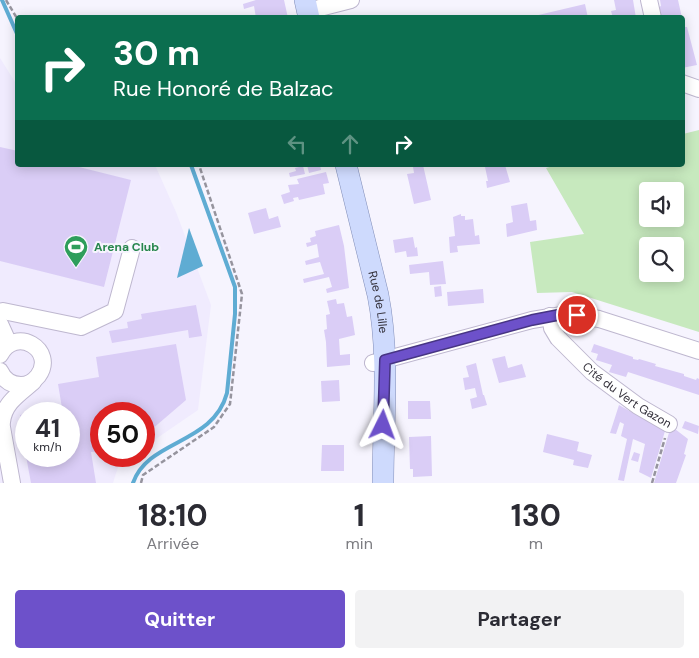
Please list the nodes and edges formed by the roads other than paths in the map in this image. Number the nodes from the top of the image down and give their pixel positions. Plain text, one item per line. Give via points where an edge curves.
1 (351, 0) edge
2 (649, 0) edge
3 (307, 9) edge
4 (652, 15) edge
5 (685, 84) edge
6 (699, 90) edge
7 (346, 167) edge
8 (132, 248) dead end
9 (0, 313) edge
10 (550, 316) junction
11 (0, 324) edge
12 (2, 352) edge
13 (699, 352) edge
14 (379, 362) junction
15 (0, 371) edge
16 (34, 381) junction
17 (1, 419) edge
18 (669, 424) road end
19 (12, 483) edge
20 (382, 483) edge

1 - 3 street
2 - 4 street
5 - 6 street
7 - 14 main road, Rue de Lille via 365,243
8 - 9 street via 115,311 82,327
10 - 13 street via 577,315 600,319
10 - 14 street
10 - 18 street, Cité du Vert Gazon via 558,338 580,361 612,388
11 - 12 street
12 - 16 street via 23,341 32,344 39,351 43,365
14 - 20 main road, Rue de Lille via 376,436
15 - 16 street via 15,384 25,385
16 - 17 street via 8,404
17 - 19 street

